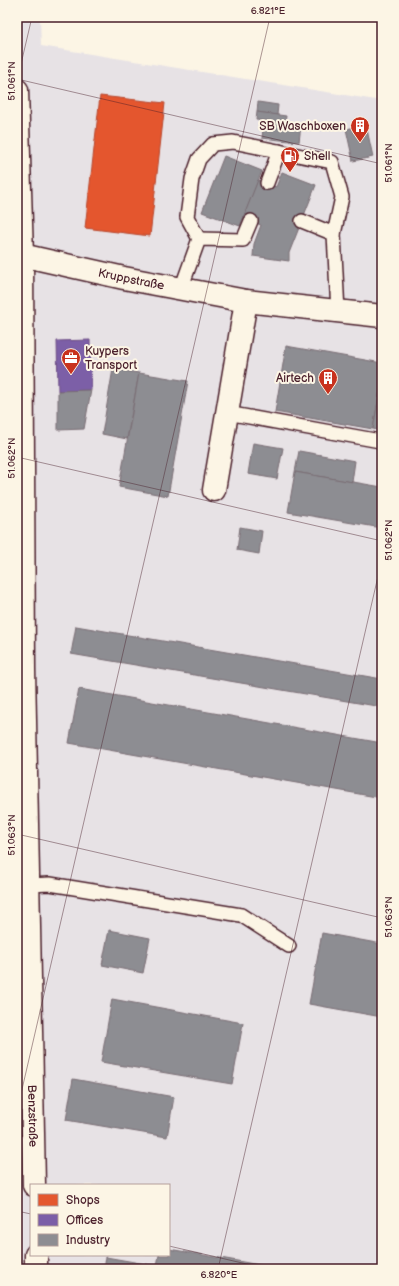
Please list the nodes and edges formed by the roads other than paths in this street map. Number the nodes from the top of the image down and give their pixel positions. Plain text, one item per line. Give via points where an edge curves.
1 (17, 90) edge
2 (279, 151) junction
3 (267, 183) dead end
4 (251, 221) dead end
5 (302, 221) dead end
6 (334, 234) junction
7 (199, 239) junction
8 (20, 255) edge
9 (181, 289) junction
10 (246, 301) junction
11 (338, 312) junction
12 (382, 316) edge
13 (227, 413) junction
14 (380, 441) dead end
15 (214, 490) dead end
16 (22, 802) edge
17 (29, 885) junction
18 (289, 946) dead end
19 (34, 1184) edge
20 (36, 1256) edge
21 (36, 1269) edge

1 - 8 street, Benzstraße
2 - 3 lane
2 - 6 lane via 332,162 342,197
2 - 7 lane via 232,142 213,144 199,159 192,179 187,217
4 - 7 lane via 243,240
5 - 6 lane
6 - 11 lane
7 - 9 lane
8 - 9 street, Kruppstraße
8 - 16 street, Benzstraße via 24,669
9 - 10 street, Kruppstraße
10 - 11 street, Kruppstraße
10 - 13 street
11 - 12 street, Kruppstraße
13 - 14 lane
13 - 15 street
16 - 17 street, Benzstraße
17 - 18 lane via 50,884 241,915
17 - 19 street, Benzstraße
20 - 21 street

